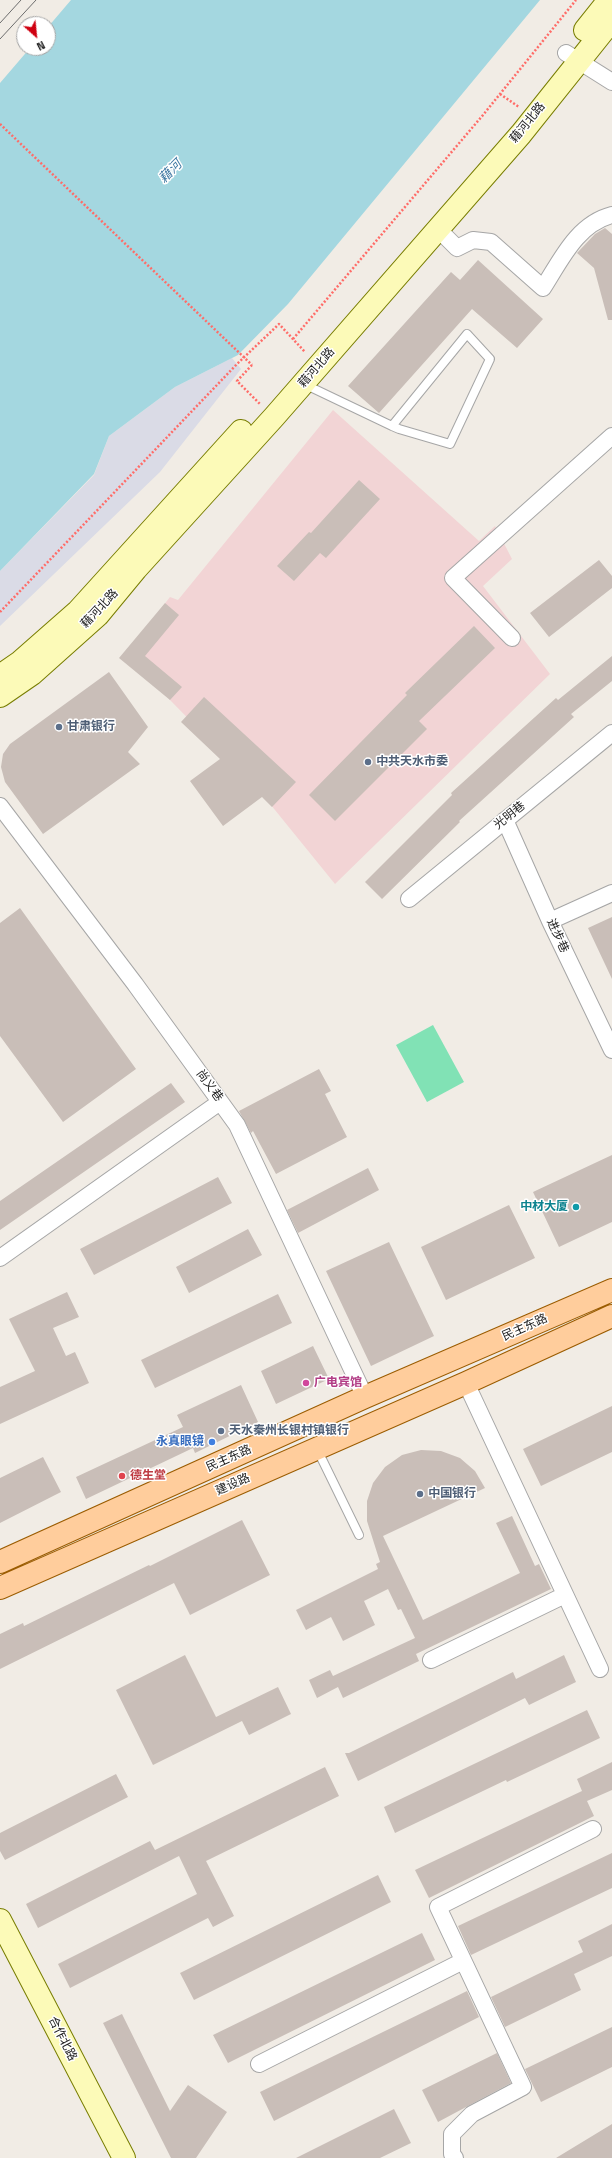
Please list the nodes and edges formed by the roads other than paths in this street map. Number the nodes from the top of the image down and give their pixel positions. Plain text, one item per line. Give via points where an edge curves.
1 (609, 0) edge
2 (612, 20) edge
3 (573, 57) junction
4 (612, 82) edge
5 (612, 215) edge
6 (438, 229) junction
7 (303, 384) junction
8 (392, 426) junction
9 (612, 436) edge
10 (512, 638) dead end
11 (0, 676) edge
12 (0, 696) edge
13 (612, 733) edge
14 (0, 806) edge
15 (505, 820) junction
16 (612, 893) edge
17 (408, 899) dead end
18 (550, 921) junction
19 (612, 1050) edge
20 (220, 1102) junction
21 (0, 1258) edge
22 (612, 1290) edge
23 (612, 1316) edge
24 (466, 1383) junction
25 (365, 1397) junction
26 (317, 1448) junction
27 (359, 1535) dead end
28 (0, 1562) edge
29 (0, 1588) edge
30 (565, 1595) junction
31 (431, 1660) dead end
32 (600, 1670) dead end
33 (593, 1829) dead end
34 (0, 1920) edge
35 (463, 1961) junction
36 (259, 2064) dead end
37 (124, 2158) edge
38 (455, 2158) edge

1 - 3 main road, 藉河北路
2 - 3 main road, 藉河北路
3 - 4 street
3 - 6 main road, 藉河北路 via 521,134
3 - 11 main road, 藉河北路 via 521,109 263,407 78,611 20,662
5 - 6 street via 596,220 579,234 543,288 491,242 473,240 457,248
6 - 7 main road, 藉河北路
7 - 8 lane
7 - 12 main road, 藉河北路 via 136,569 98,615 32,674
8 - 8 lane via 450,444 490,360 468,334
9 - 10 street via 453,578
13 - 15 street, 光明巷
14 - 20 street, 尚义巷 via 135,984
15 - 17 street, 光明巷
15 - 18 street, 进步巷
16 - 18 street
18 - 19 street, 进步巷
20 - 21 street
20 - 25 street, 尚义巷 via 237,1125
22 - 25 main road, 民主东路
23 - 24 main road
24 - 26 main road, 建设路
24 - 30 street
25 - 28 main road, 民主东路
26 - 27 lane
26 - 29 main road, 建设路
30 - 31 street
30 - 32 street
33 - 35 street via 438,1908
34 - 37 main road, 合作北路
35 - 36 street
35 - 38 street via 523,2087 472,2114 452,2134 452,2154

